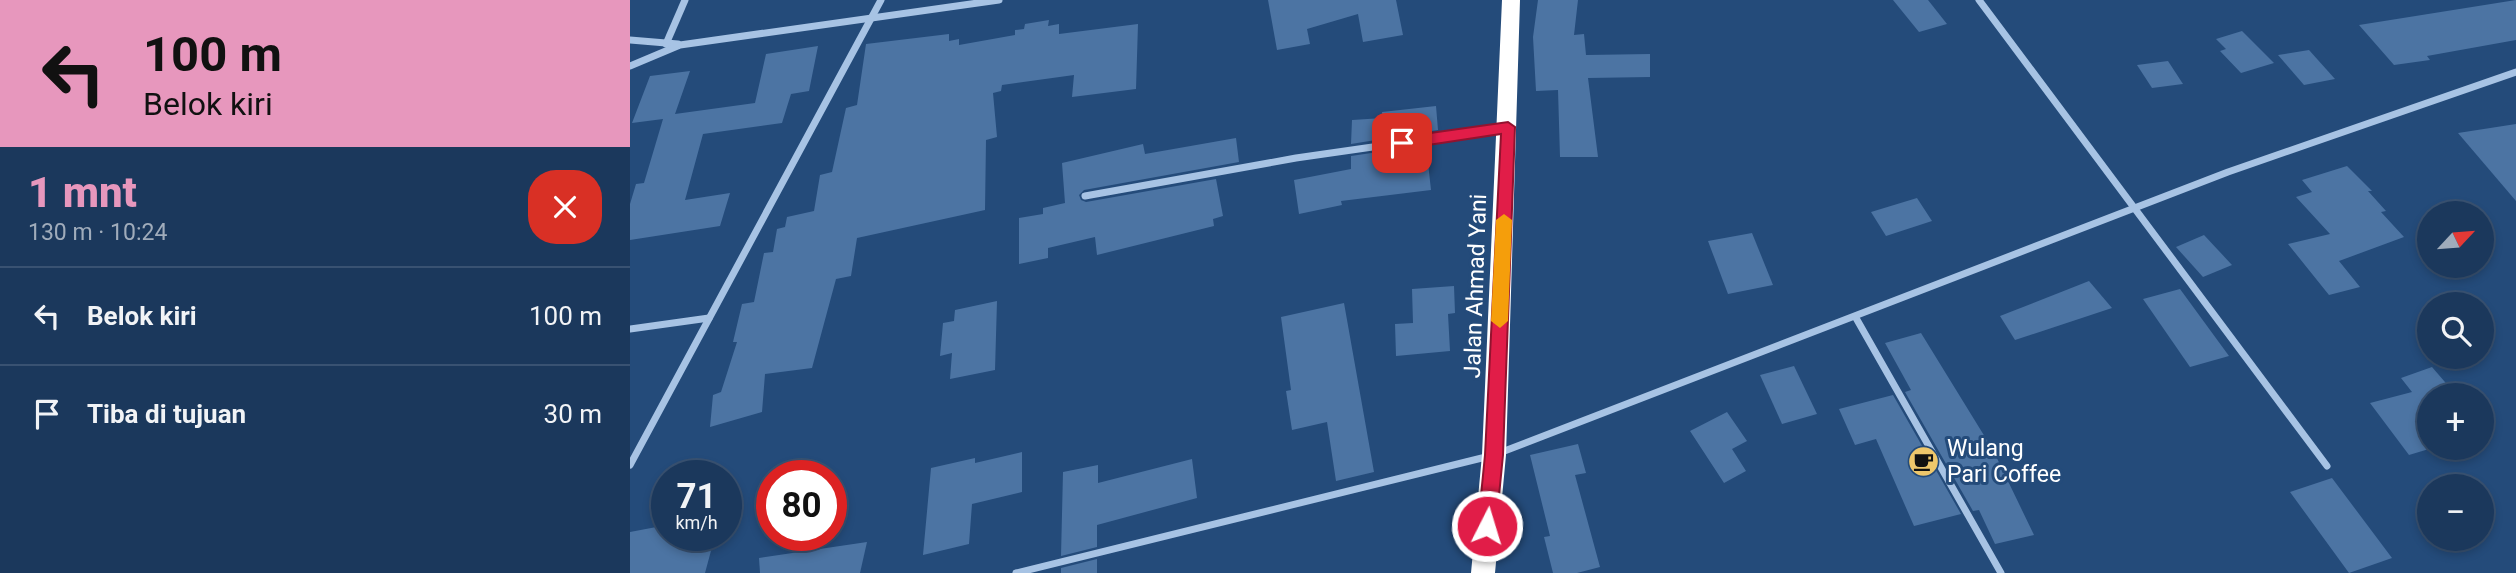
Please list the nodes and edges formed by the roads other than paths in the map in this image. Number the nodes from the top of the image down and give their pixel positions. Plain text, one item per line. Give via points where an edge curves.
1 (685, 0) edge
2 (881, 0) edge
3 (999, 0) edge
4 (1511, 0) edge
5 (1979, 0) edge
6 (872, 16) junction
7 (630, 40) edge
8 (666, 44) junction
9 (680, 44) junction
10 (630, 66) edge
11 (2516, 72) edge
12 (1508, 127) junction
13 (1085, 196) dead end
14 (2132, 208) junction
15 (709, 318) junction
16 (1856, 318) junction
17 (630, 329) edge
18 (1494, 455) junction
19 (630, 465) edge
20 (2327, 466) dead end
21 (1016, 573) edge
22 (1483, 573) edge
23 (2001, 573) edge

1 - 8 street
2 - 6 street
3 - 6 street
4 - 12 highway, Jalan Ahmad Yani
5 - 14 street
6 - 9 street
6 - 15 street
7 - 8 street
8 - 9 street
9 - 10 street
11 - 14 street
12 - 13 street via 1296,158
12 - 18 highway, Jalan Ahmad Yani
14 - 16 street
14 - 20 street
15 - 17 street
15 - 19 street
16 - 18 street
16 - 23 street
18 - 21 street
18 - 22 highway, Jalan Ahmad Yani

